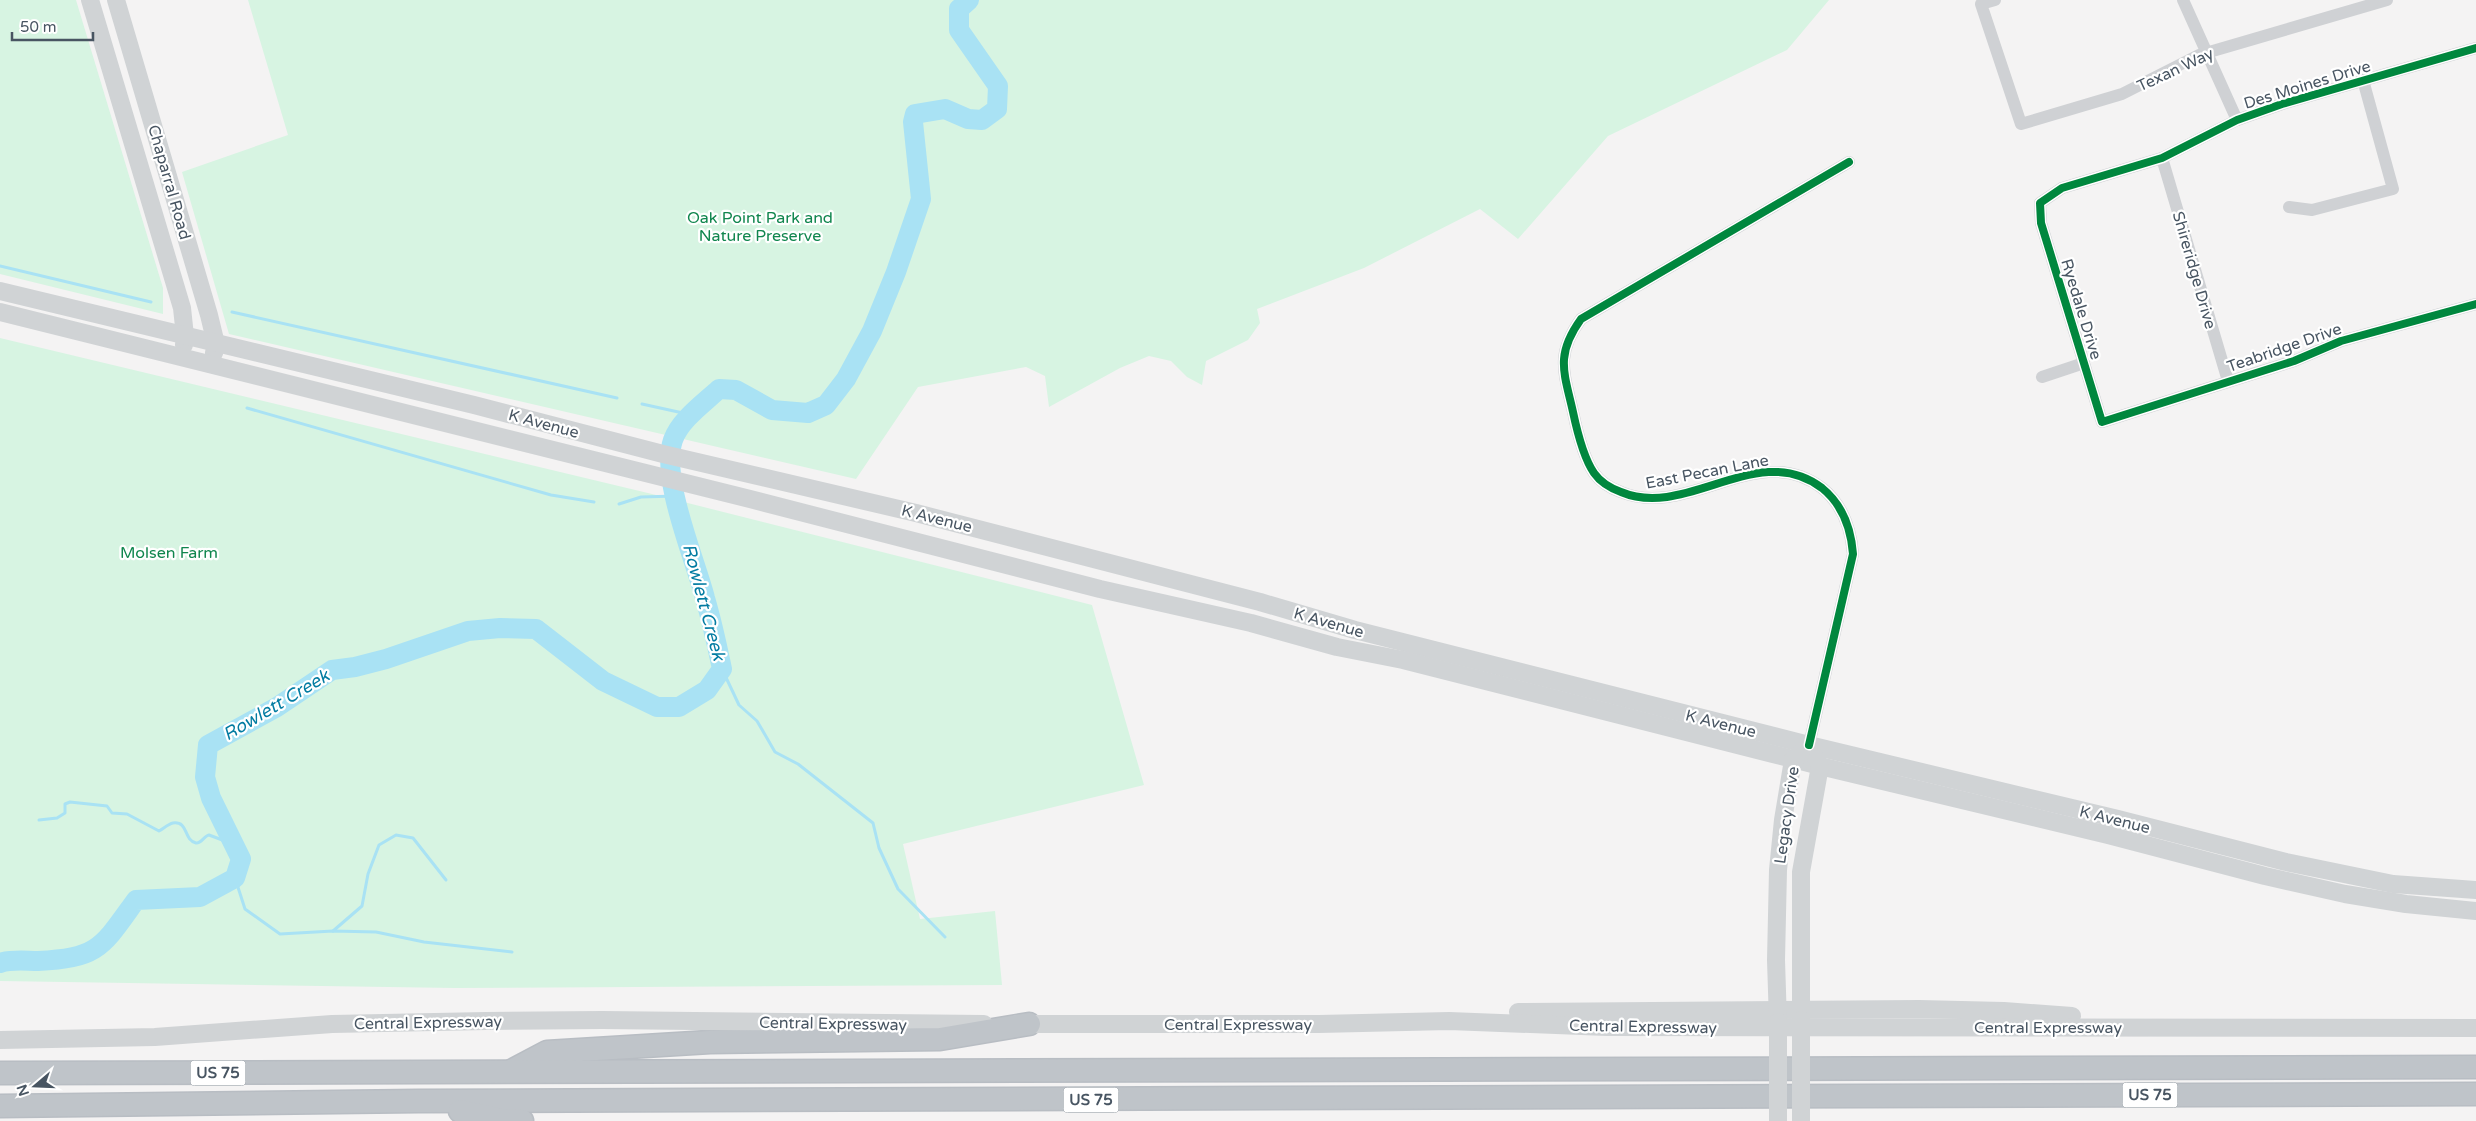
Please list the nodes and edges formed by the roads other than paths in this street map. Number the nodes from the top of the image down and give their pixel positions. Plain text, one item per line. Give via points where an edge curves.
1 (90, 0) edge
2 (116, 0) edge
3 (1995, 0) edge
4 (2183, 0) edge
5 (2387, 0) edge
6 (2349, 5) edge
7 (127, 38) junction
8 (103, 44) junction
9 (2476, 48) edge
10 (2208, 52) junction
11 (2363, 80) junction
12 (2237, 120) junction
13 (2162, 158) junction
14 (1849, 162) dead end
15 (2040, 203) joint
16 (2289, 206) dead end
17 (0, 291) edge
18 (2476, 304) edge
19 (0, 312) edge
20 (185, 336) junction
21 (216, 344) junction
22 (187, 359) junction
23 (2084, 362) junction
24 (211, 366) junction
25 (2042, 377) dead end
26 (2228, 381) junction
27 (2102, 422) joint
28 (1037, 544) junction
29 (1030, 572) junction
30 (1238, 597) junction
31 (1234, 619) junction
32 (1406, 642) junction
33 (1403, 660) junction
34 (1809, 745) junction
35 (1793, 760) junction
36 (1820, 766) junction
37 (1972, 784) junction
38 (1966, 802) junction
39 (2116, 828) junction
40 (1778, 870) junction
41 (1801, 872) junction
42 (2476, 890) edge
43 (2476, 911) edge
44 (1801, 1015) junction
45 (1777, 1016) junction
46 (1398, 1021) junction
47 (1028, 1024) junction
48 (2195, 1027) junction
49 (2476, 1028) edge
50 (0, 1040) edge
51 (2476, 1067) edge
52 (509, 1072) junction
53 (0, 1074) edge
54 (2476, 1094) edge
55 (418, 1101) junction
56 (0, 1106) edge
57 (522, 1121) edge
58 (1778, 1121) edge
59 (1801, 1121) edge

1 - 8 main road, Chaparral Road
2 - 7 main road, Chaparral Road
3 - 10 street, Texan Way via 1981,4 2021,124 2122,94
4 - 10 street
5 - 6 street, Texan Way
6 - 10 street, Texan Way
7 - 8 main road
7 - 21 main road, Chaparral Road
8 - 20 main road, Chaparral Road via 182,308
9 - 11 street, Des Moines Drive
10 - 12 street
11 - 12 street, Des Moines Drive
11 - 16 street via 2393,189 2312,210
12 - 13 street, Des Moines Drive
13 - 15 street, Des Moines Drive via 2062,188
13 - 26 street, Shireridge Drive
14 - 34 street, East Pecan Lane via 1581,319 1568,337 1563,356 1575,421 1586,457 1593,472 1610,488 1636,498 1654,497 1673,495 1738,476 1784,472 1815,483 1832,496 1841,510 1851,537 1853,554
15 - 23 street, Ryedale Drive via 2041,223
17 - 20 main road, K Avenue
18 - 26 street, Teabridge Drive via 2341,341 2294,361
19 - 22 main road, K Avenue
20 - 21 main road, K Avenue
20 - 22 main road, Chaparral Road
21 - 24 main road, Chaparral Road
21 - 28 main road, K Avenue
22 - 24 main road, K Avenue
23 - 25 street
23 - 27 street, Ryedale Drive
24 - 29 main road, K Avenue
26 - 27 street, Teabridge Drive
28 - 29 main road
28 - 30 main road, K Avenue
29 - 31 main road, K Avenue
30 - 31 main road
30 - 32 main road, K Avenue
31 - 33 main road, K Avenue via 1337,647
32 - 33 main road
32 - 34 main road, K Avenue
33 - 35 main road, K Avenue
34 - 35 main road, Legacy Drive
34 - 36 main road, Legacy Drive
34 - 37 main road, K Avenue
35 - 36 main road, K Avenue
35 - 40 main road, Legacy Drive
36 - 38 main road, K Avenue
36 - 41 main road, Legacy Drive
37 - 38 main road
37 - 39 main road, K Avenue
38 - 39 main road, K Avenue
39 - 42 main road, K Avenue via 2393,884
39 - 43 main road, K Avenue via 2345,894
40 - 41 main road
40 - 45 main road, Legacy Drive
41 - 44 main road, Legacy Drive
44 - 45 main road
44 - 48 main road via 2004,1011
44 - 59 main road, Legacy Drive, bridge
45 - 46 main road via 1536,1011
45 - 58 main road, Legacy Drive, bridge
46 - 47 main road, Central Expressway
46 - 48 main road, Central Expressway via 1606,1027
47 - 50 main road, Central Expressway via 476,1021 332,1024 155,1037
47 - 52 highway via 940,1039 710,1042 547,1052
48 - 49 main road, Central Expressway
51 - 52 highway, US 75
52 - 53 highway, US 75
54 - 55 highway, US 75
55 - 56 highway, US 75
55 - 57 highway via 501,1120

